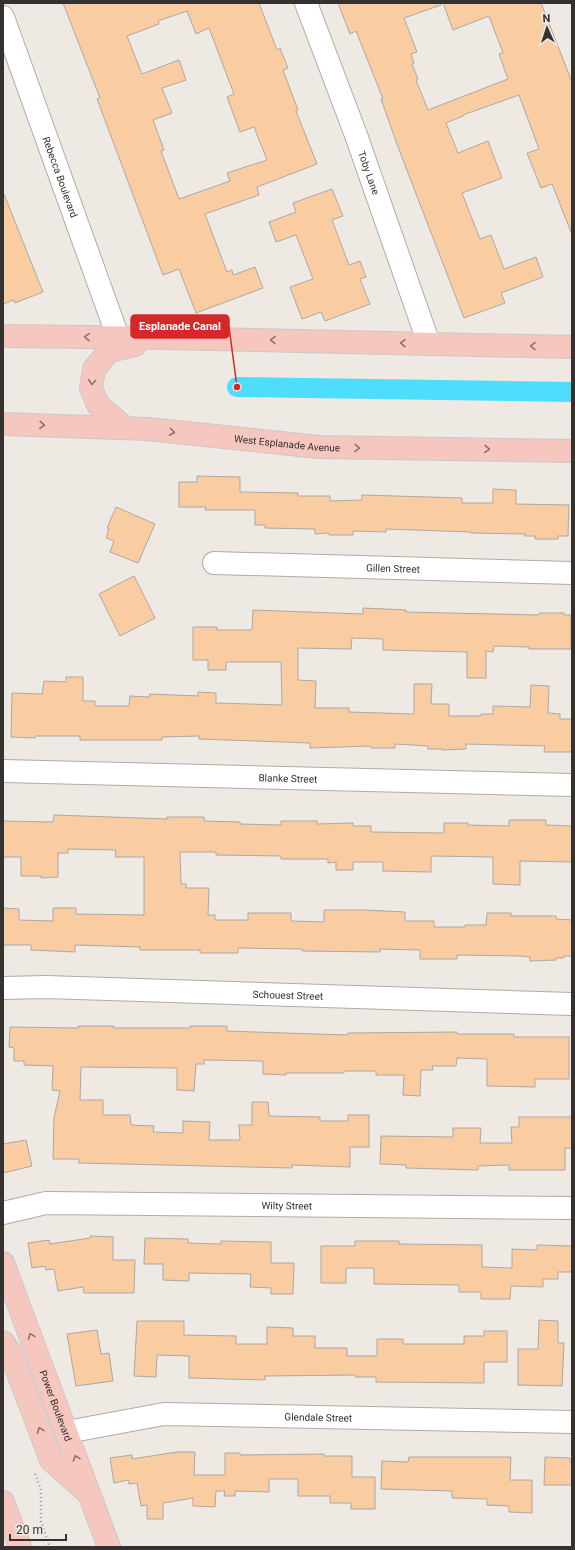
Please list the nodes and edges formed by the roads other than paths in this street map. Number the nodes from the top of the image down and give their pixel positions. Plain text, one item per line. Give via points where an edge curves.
1 (306, 3) edge
2 (3, 17) edge
3 (3, 336) edge
4 (118, 337) junction
5 (165, 338) junction
6 (429, 344) junction
7 (572, 347) edge
8 (3, 424) edge
9 (125, 428) junction
10 (572, 450) edge
11 (214, 563) dead end
12 (572, 573) edge
13 (3, 771) edge
14 (572, 786) edge
15 (3, 988) edge
16 (572, 1004) edge
17 (572, 1208) edge
18 (3, 1213) edge
19 (3, 1263) edge
20 (3, 1342) edge
21 (572, 1422) edge
22 (67, 1432) junction
23 (88, 1493) junction
24 (3, 1502) edge
25 (20, 1547) edge
26 (109, 1547) edge

1 - 6 street, Toby Lane via 356,135
2 - 4 street, Rebecca Boulevard
4 -> 3 main road
4 - 5 main road
6 -> 5 main road
5 -> 9 main road via 109,351 94,369 91,388 98,405
7 -> 6 main road
8 -> 9 main road, West Esplanade Avenue
9 -> 10 main road, West Esplanade Avenue via 319,447
11 - 12 street, Gillen Street
13 - 14 street, Blanke Street
15 - 16 street, Schouest Street via 46,987
17 - 18 street, Wilty Street via 46,1203
22 -> 19 main road, Power Boulevard
23 -> 20 main road via 51,1460 10,1352
21 - 22 street, Glendale Street via 164,1414
23 -> 22 main road, Power Boulevard
23 - 26 main road, Power Boulevard
24 - 25 main road

